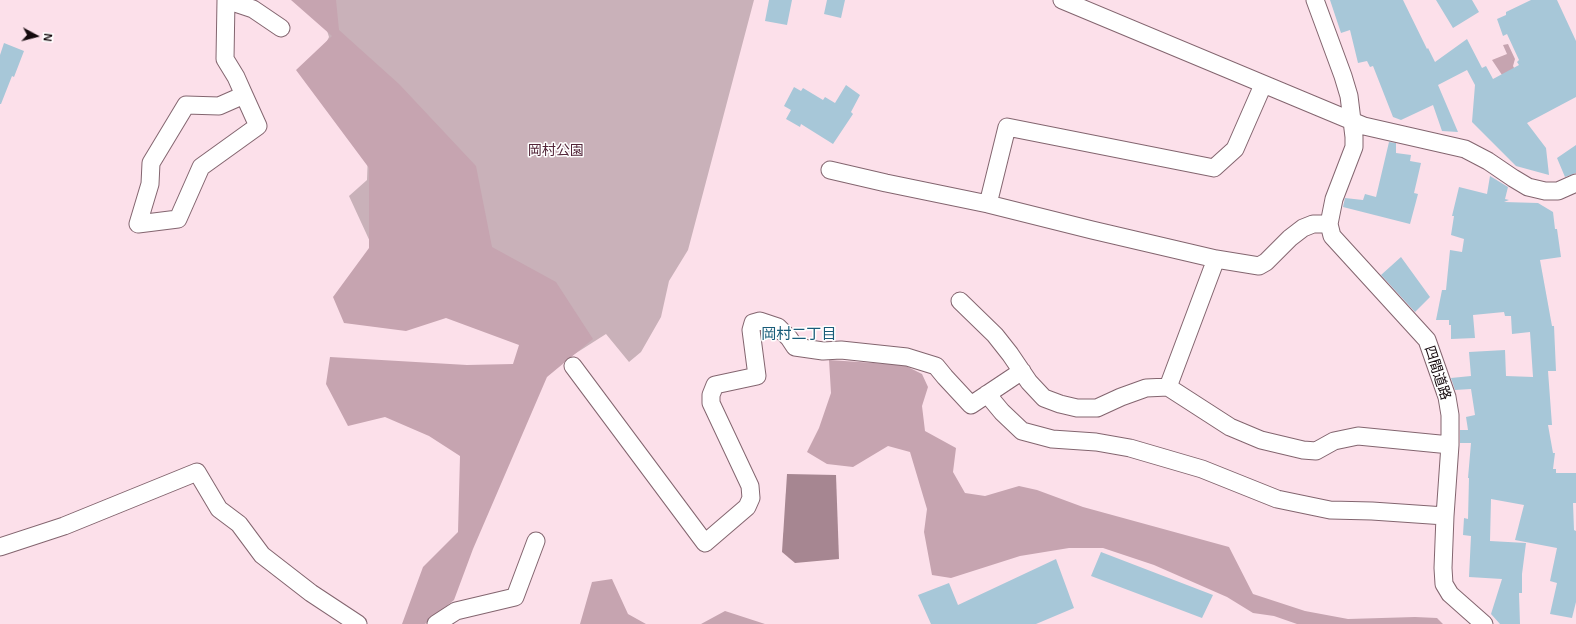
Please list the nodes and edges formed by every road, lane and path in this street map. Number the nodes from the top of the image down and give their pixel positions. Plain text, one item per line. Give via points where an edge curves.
1 (1062, 0) edge
2 (1315, 0) edge
3 (281, 28) dead end
4 (1264, 85) junction
5 (244, 95) junction
6 (1352, 122) junction
7 (830, 170) dead end
8 (1576, 183) edge
9 (988, 204) junction
10 (1329, 224) junction
11 (1216, 259) junction
12 (960, 301) dead end
13 (573, 366) dead end
14 (1022, 371) junction
15 (1168, 386) junction
16 (986, 394) junction
17 (1450, 445) junction
18 (1445, 516) junction
19 (536, 541) dead end
20 (0, 547) edge
21 (358, 624) edge
22 (436, 624) edge
23 (1484, 624) edge

1 - 4 street
2 - 6 street via 1343,76 1349,96
3 - 5 street via 252,8 226,0 224,59
4 - 6 street
4 - 9 street via 1235,149 1214,168 1007,127
5 - 5 street via 258,126 201,168 178,219 138,224 150,184 151,163 186,105 219,106
6 - 8 street via 1465,150 1488,161 1528,187 1558,191
6 - 10 street via 1354,147 1334,199
7 - 9 street
9 - 11 street
10 - 11 street via 1313,224 1303,228 1259,266
10 - 17 street, 四間道路 via 1332,236 1427,340 1450,415
11 - 15 street
12 - 14 street via 996,335
13 - 16 street via 705,543 747,507 751,498 750,486 711,404 711,395 715,385 757,376 751,330 753,323 760,321 778,327 795,347 907,357 936,366 971,405
14 - 15 street via 1044,398 1077,408 1097,408 1146,388
14 - 16 street
15 - 17 street via 1230,427 1261,440 1303,450 1316,451 1334,441 1358,436
16 - 18 street via 1022,431 1052,439 1096,442 1130,448 1202,469 1277,499 1330,510
17 - 18 street, 四間道路
18 - 23 street, 四間道路 via 1444,584 1450,594
19 - 22 street via 515,597 456,611
20 - 21 street via 64,526 197,472 219,509 239,524 262,555 311,593

